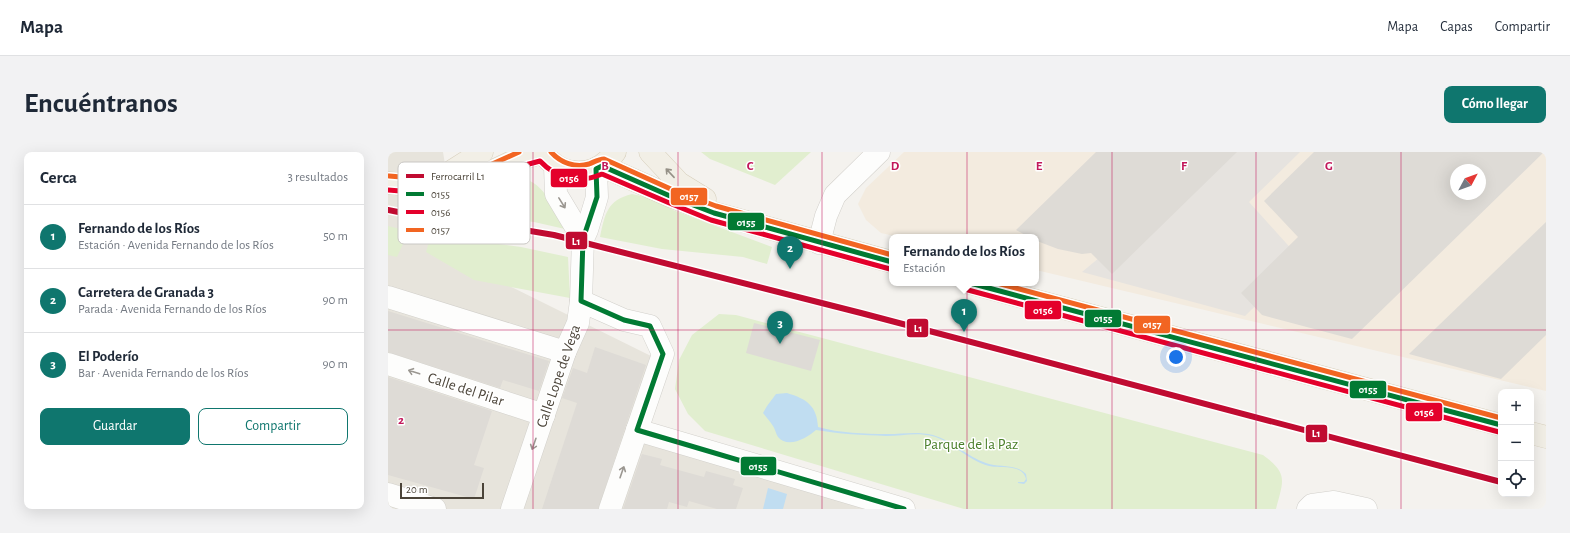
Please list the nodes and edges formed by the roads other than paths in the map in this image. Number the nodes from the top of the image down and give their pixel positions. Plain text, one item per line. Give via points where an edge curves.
1 (482, 152) edge
2 (650, 152) edge
3 (879, 152) edge
4 (546, 157) edge
5 (466, 162) edge
6 (512, 162) edge
7 (604, 162) edge
8 (388, 183) edge
9 (398, 184) edge
10 (750, 222) junction
11 (583, 238) junction
12 (819, 243) junction
13 (889, 261) edge
14 (981, 286) edge
15 (388, 297) edge
16 (581, 301) junction
17 (565, 352) junction
18 (388, 364) edge
19 (544, 415) junction
20 (1498, 424) edge
21 (637, 430) junction
22 (1534, 434) edge
23 (1546, 437) edge
24 (388, 494) edge
25 (435, 509) edge
26 (512, 509) edge
27 (610, 509) edge
28 (904, 509) edge
29 (1308, 509) edge
30 (1366, 509) edge

1 - 5 main road
10 -> 2 main road via 679,183
3 - 12 street via 835,195
4 - 6 main road
4 - 7 main road via 575,172 582,172
4 -> 11 street via 556,194
7 - 10 main road via 670,196 714,213
7 - 11 street, Calle Lope de Vega via 597,197
8 - 9 main road
10 - 12 main road
11 - 16 street, Calle Lope de Vega
12 - 13 main road
14 - 20 main road
15 - 17 street
16 - 17 street, Calle Lope de Vega via 578,323
16 - 21 street via 624,320 650,326 663,354
17 - 19 street, Calle Lope de Vega
19 -> 18 street, Calle del Pilar
19 -> 26 street, Calle Lope de Vega
27 -> 21 street
21 - 28 street
22 - 23 main road
24 - 25 street
29 - 30 street via 1312,505 1334,502

